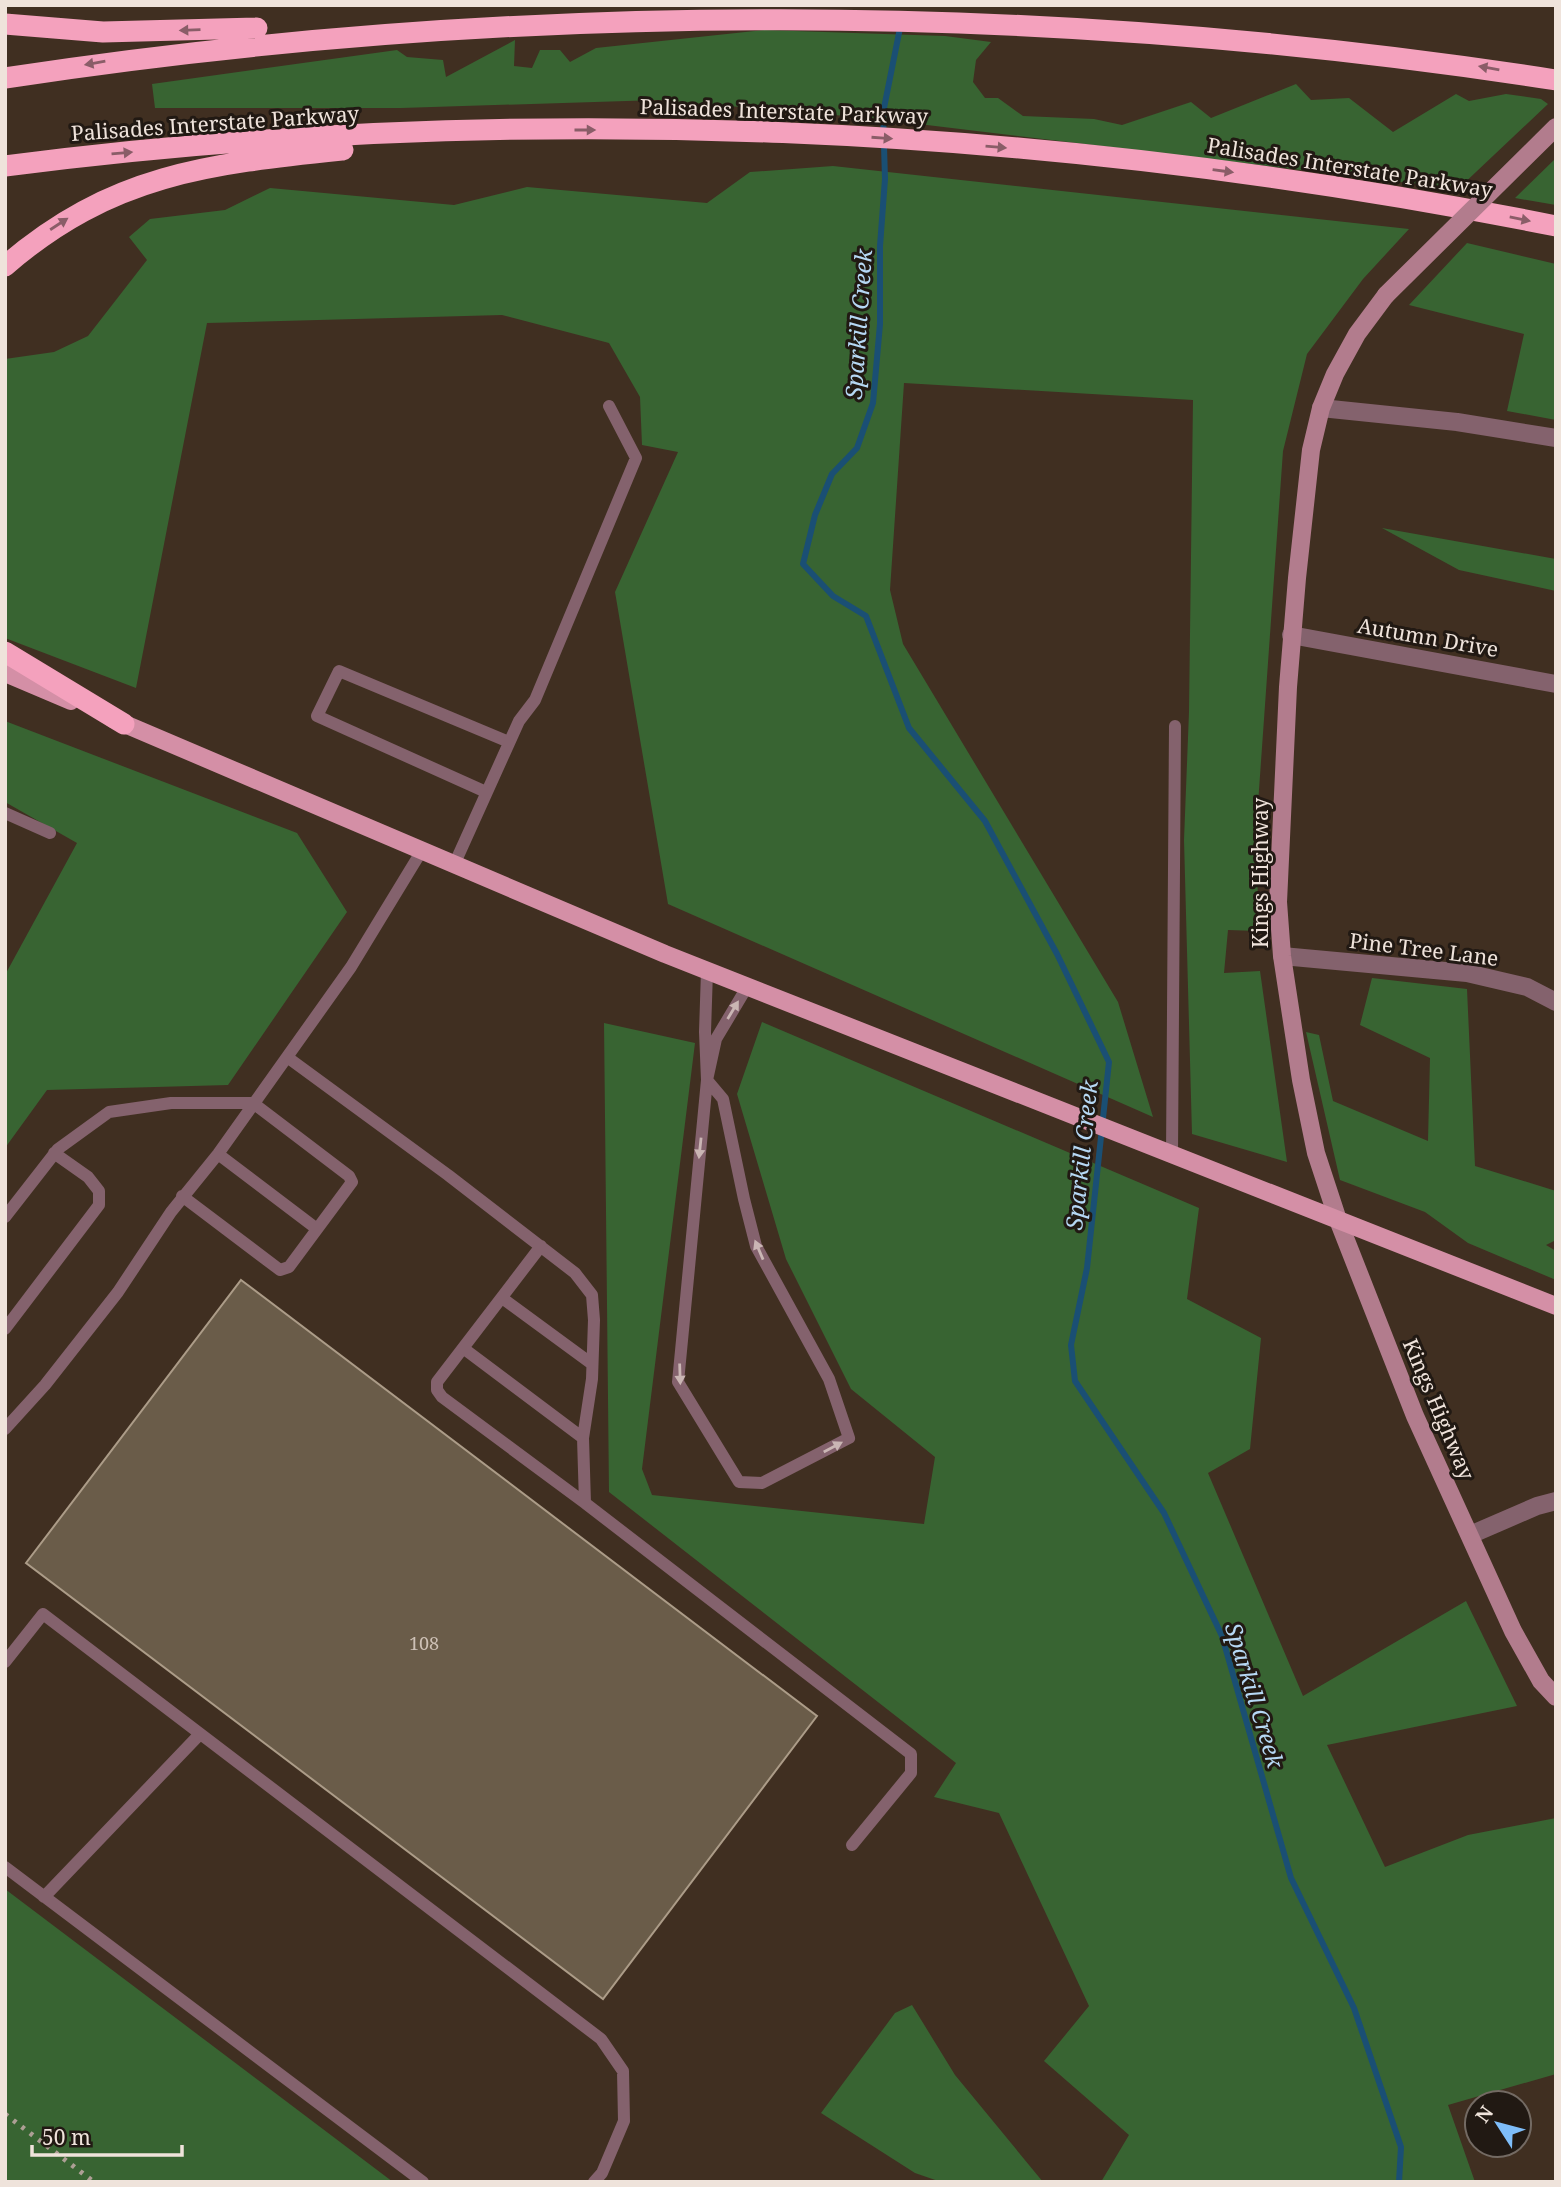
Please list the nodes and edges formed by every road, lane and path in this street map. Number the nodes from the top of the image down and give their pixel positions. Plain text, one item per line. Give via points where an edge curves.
1 (479, 19) junction
2 (5, 24) edge
3 (5, 78) edge
4 (1556, 80) edge
5 (1556, 127) edge
6 (541, 130) junction
7 (5, 166) edge
8 (1556, 226) edge
9 (5, 266) edge
10 (609, 406) dead end
11 (1321, 408) junction
12 (1556, 438) edge
13 (1292, 635) junction
14 (5, 652) edge
15 (5, 673) edge
16 (1556, 684) edge
17 (124, 724) junction
18 (1175, 726) dead end
19 (509, 742) junction
20 (486, 792) junction
21 (5, 813) edge
22 (50, 833) dead end
23 (421, 852) junction
24 (454, 866) junction
25 (1282, 956) junction
26 (706, 971) junction
27 (747, 987) junction
28 (1556, 1002) edge
29 (287, 1057) junction
30 (707, 1080) junction
31 (253, 1103) junction
32 (54, 1153) junction
33 (218, 1154) junction
34 (1172, 1155) junction
35 (183, 1196) junction
36 (5, 1217) edge
37 (1338, 1220) junction
38 (317, 1229) junction
39 (541, 1247) junction
40 (502, 1298) junction
41 (1556, 1306) edge
42 (5, 1329) edge
43 (463, 1348) junction
44 (592, 1364) junction
45 (5, 1429) edge
46 (583, 1438) junction
47 (1556, 1501) edge
48 (584, 1503) junction
49 (1470, 1535) junction
50 (5, 1662) edge
51 (1556, 1697) edge
52 (200, 1734) junction
53 (852, 1845) dead end
54 (5, 1867) edge
55 (44, 1896) junction
56 (423, 2182) edge
57 (594, 2182) edge

1 -> 2 highway via 124,33
1 -> 3 highway via 234,43
4 -> 1 highway via 1289,39 947,12 675,10
5 - 11 street, Kings Highway, bridge via 1386,295 1349,347
7 -> 6 highway, Palisades Interstate Parkway via 247,143
6 -> 8 highway, Palisades Interstate Parkway via 836,135 1092,155 1420,200
9 -> 6 highway via 83,209 185,172 281,156
10 - 19 lane via 636,457 535,700
11 - 12 street
11 - 13 street, Kings Highway via 1308,468
13 - 16 street, Autumn Drive
13 - 25 street, Kings Highway via 1278,902
14 - 17 highway
15 - 17 main road
17 - 23 main road
18 - 34 lane
19 - 20 lane
19 - 20 lane via 339,671 317,716
20 - 24 lane
21 - 22 lane
23 - 24 main road
23 - 29 lane via 351,967
24 - 26 main road
25 - 28 street, Pine Tree Lane via 1467,973 1527,987
25 - 37 street, Kings Highway via 1316,1153
26 - 27 main road
26 - 30 lane
30 -> 27 lane via 716,1039
27 - 34 main road
29 - 31 lane
29 - 39 lane
30 -> 30 lane via 678,1382 739,1482 762,1483 849,1438 829,1379 756,1246 723,1099
31 - 32 lane via 171,1103 110,1112
31 - 33 lane
31 - 38 lane via 349,1175 352,1182
32 - 36 lane
32 - 42 lane via 88,1177 99,1191 99,1205
33 - 35 lane
33 - 38 lane
34 - 37 main road
35 - 38 lane via 280,1270 289,1267
35 - 45 lane via 118,1292
37 - 41 main road
37 - 49 street, Kings Highway via 1415,1416
39 - 40 lane
39 - 44 lane via 575,1273 592,1295
40 - 43 lane
40 - 44 lane
43 - 46 lane
43 - 48 lane via 438,1382 442,1397
44 - 46 lane
46 - 48 lane
47 - 49 street
48 - 53 lane via 911,1754 911,1773
49 - 51 street, Kings Highway via 1513,1631 1541,1681
50 - 52 lane via 43,1615
52 - 55 lane
52 - 57 lane via 601,2039 623,2071 624,2121 603,2173
54 - 55 lane
55 - 56 lane

